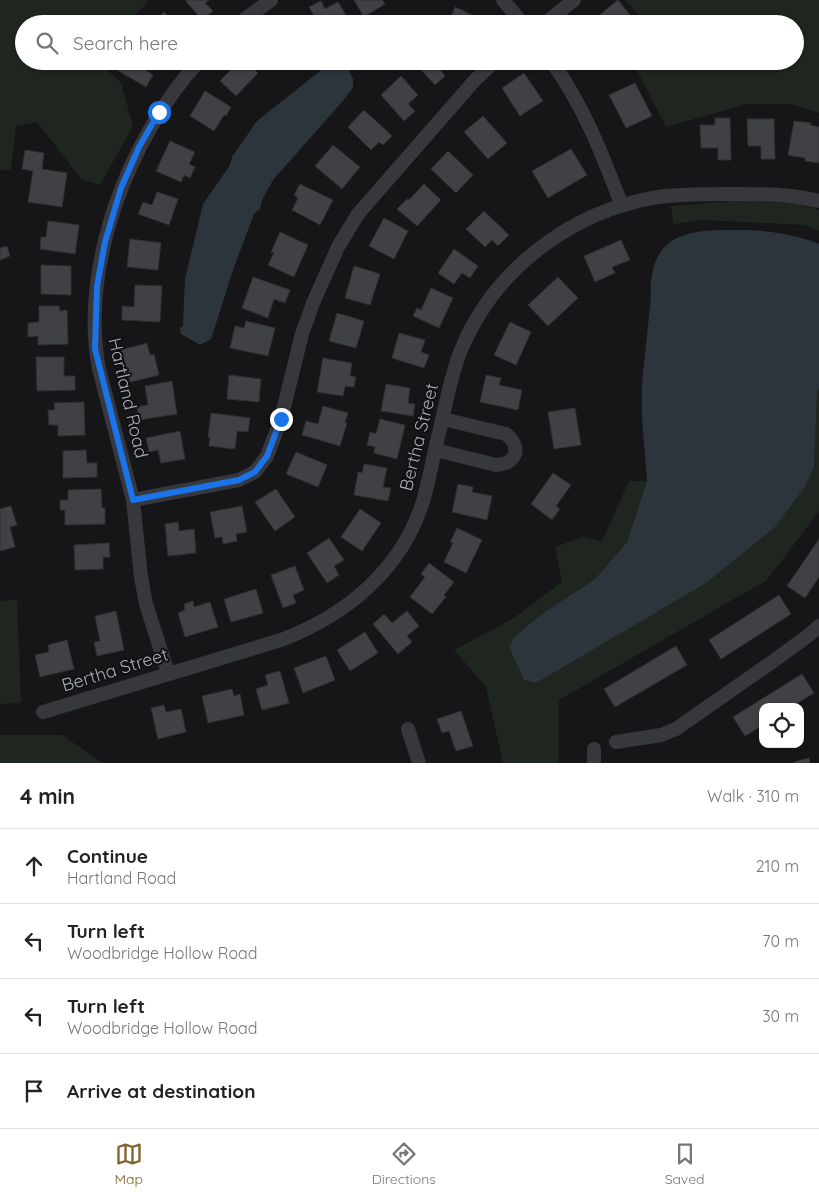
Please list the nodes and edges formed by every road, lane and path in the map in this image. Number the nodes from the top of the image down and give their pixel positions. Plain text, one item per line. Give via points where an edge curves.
1 (271, 0) edge
2 (503, 0) edge
3 (574, 0) edge
4 (250, 15) edge
5 (516, 15) edge
6 (555, 15) edge
7 (191, 70) edge
8 (486, 70) edge
9 (557, 70) edge
10 (819, 201) edge
11 (622, 206) junction
12 (442, 419) junction
13 (435, 450) junction
14 (133, 500) junction
15 (819, 626) edge
16 (168, 674) junction
17 (43, 712) dead end
18 (408, 729) dead end
19 (616, 742) dead end
20 (419, 763) edge

1 - 4 street
2 - 5 street
3 - 6 street
7 - 14 street, Hartland Road via 159,112 139,147 118,197 97,286 95,349
8 - 14 street via 358,214 338,247 312,303 281,419 267,456 255,472 239,480
9 - 11 street via 592,133
10 - 11 street, Bertha Street via 773,194 690,194 658,197
11 - 12 street, Bertha Street via 582,221 550,240 517,267 494,293 461,350
12 - 13 street, Bertha Street
12 - 13 street via 506,434 514,440 516,450 506,464 496,465
13 - 16 street, Bertha Street via 414,524 397,555 360,596 308,630
14 - 16 street, Hartland Road via 146,604
15 - 19 street via 676,729 661,735
16 - 17 street, Bertha Street
18 - 20 street

